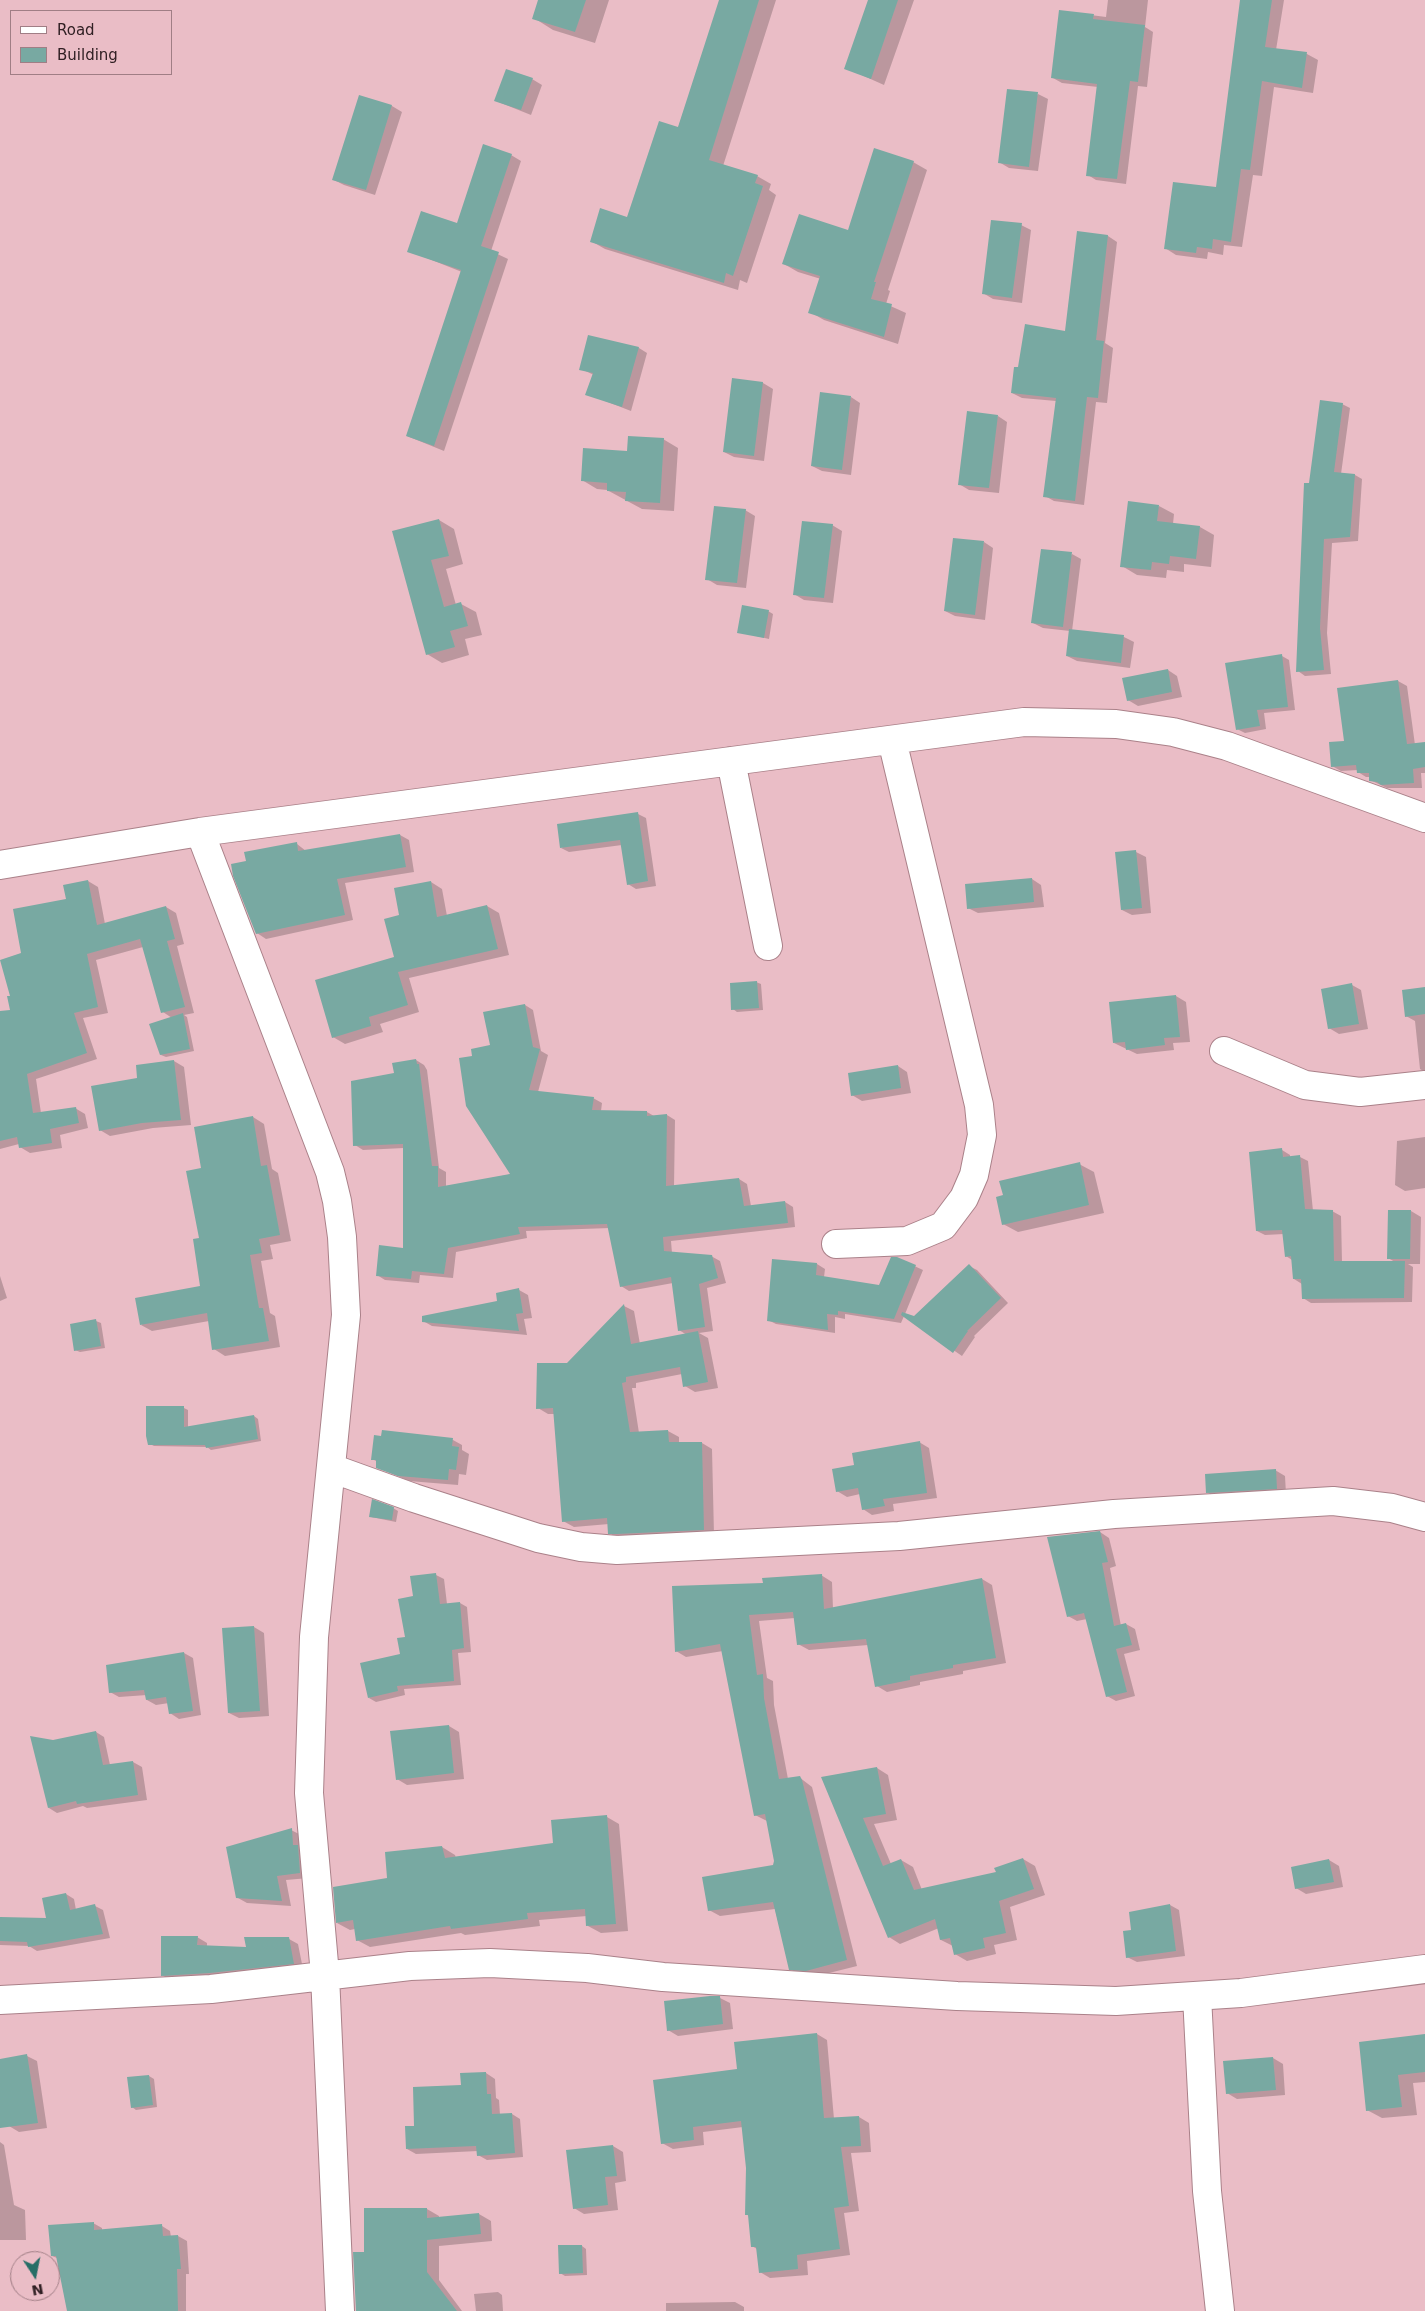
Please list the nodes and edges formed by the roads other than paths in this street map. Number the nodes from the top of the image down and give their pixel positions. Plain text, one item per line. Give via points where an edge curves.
1 (892, 740) junction
2 (731, 761) junction
3 (1425, 818) edge
4 (200, 832) junction
5 (0, 865) edge
6 (768, 946) dead end
7 (1224, 1051) dead end
8 (1425, 1085) edge
9 (836, 1244) dead end
10 (331, 1468) junction
11 (1425, 1518) edge
12 (1425, 1969) edge
13 (325, 1975) junction
14 (1197, 1996) junction
15 (0, 2000) edge
16 (340, 2311) edge
17 (1220, 2311) edge

1 - 2 street
1 - 3 street via 1024,722 1116,724 1173,732 1227,746
1 - 9 street via 979,1104 982,1135 974,1175 964,1198 943,1226 907,1241
2 - 4 street
2 - 6 street
4 - 5 street
4 - 10 street via 330,1172 337,1201 346,1315
7 - 8 street via 1305,1085 1360,1092
10 - 11 street via 538,1538 581,1548 616,1550 898,1536 1114,1514 1333,1501 1392,1508
10 - 13 street via 314,1637 309,1793
12 - 14 street
13 - 14 street via 410,1966 490,1963 957,1996 1116,2001
13 - 15 street via 211,1989
13 - 16 street
14 - 17 street via 1207,2191

